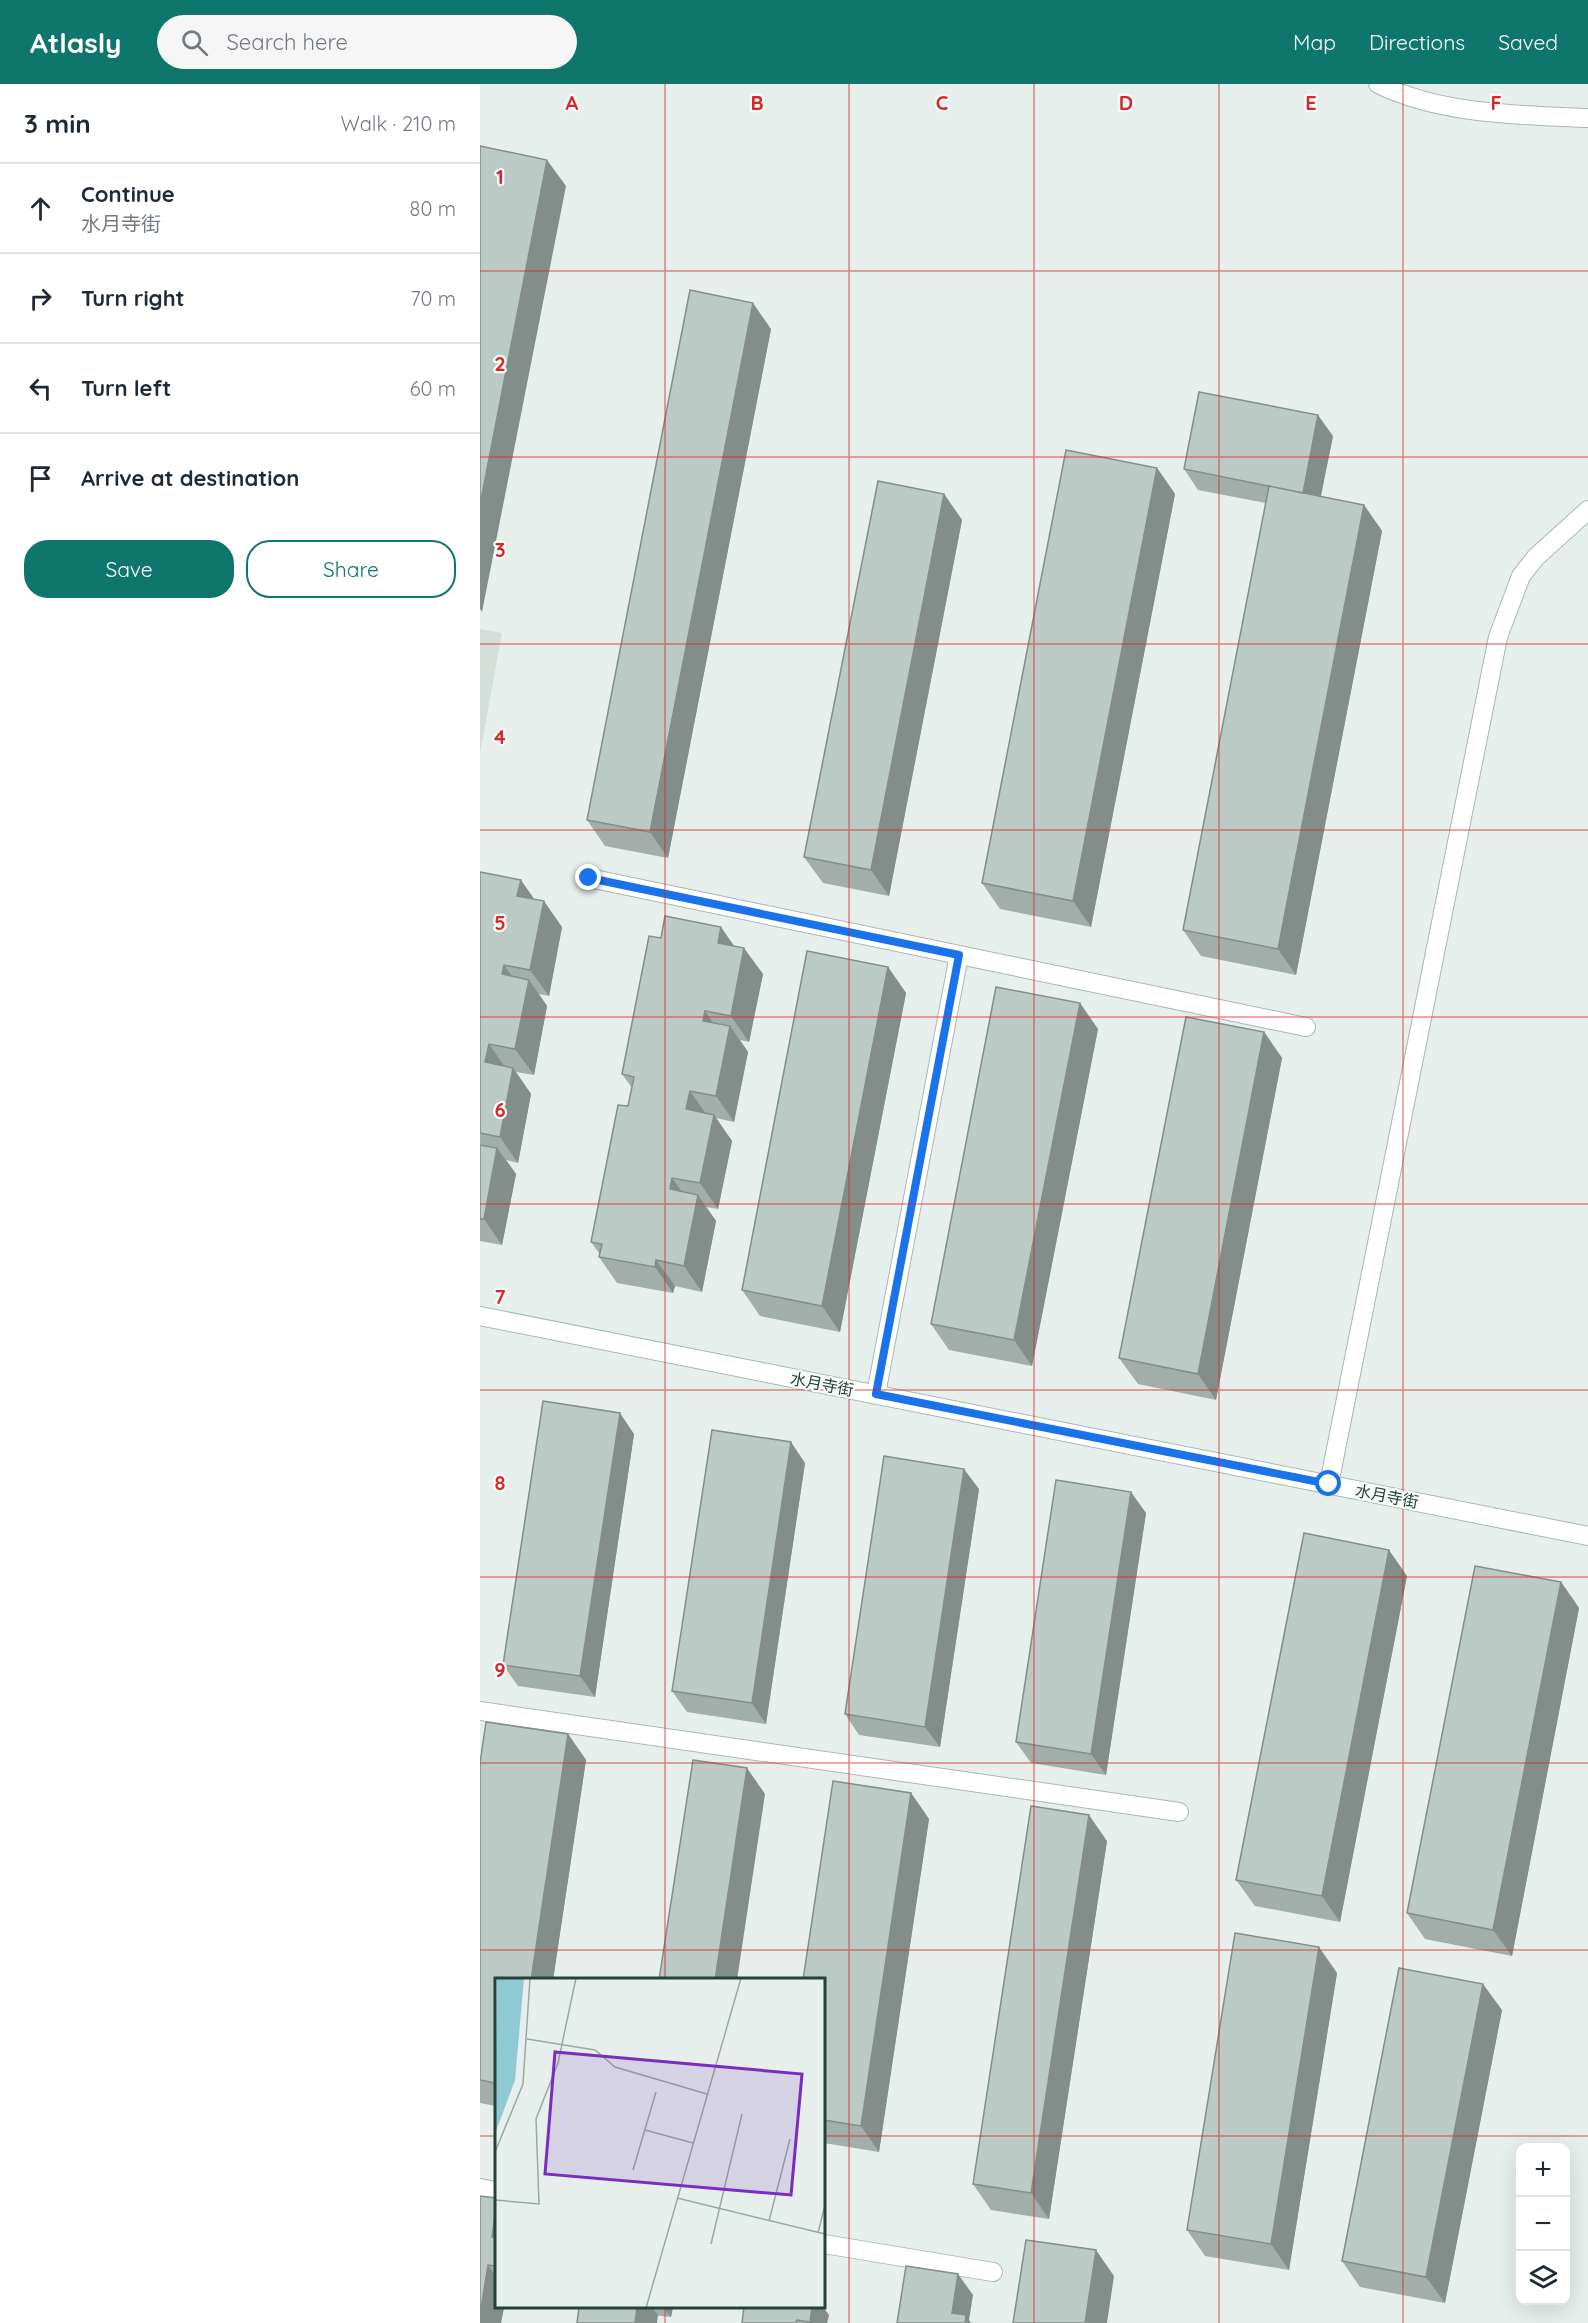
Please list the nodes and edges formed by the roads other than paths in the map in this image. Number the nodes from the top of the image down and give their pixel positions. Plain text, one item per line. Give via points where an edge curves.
1 (1378, 84) edge
2 (1588, 118) edge
3 (1588, 510) edge
4 (589, 878) dead end
5 (959, 955) junction
6 (1306, 1027) dead end
7 (480, 1316) edge
8 (876, 1394) junction
9 (1329, 1484) junction
10 (1588, 1536) edge
11 (480, 1711) edge
12 (1179, 1812) dead end
13 (480, 2188) edge
14 (495, 2191) edge
15 (825, 2244) edge
16 (993, 2272) dead end

1 - 2 street via 1396,93 1492,114
3 - 9 street via 1536,557 1521,576 1498,637
4 - 5 street
5 - 6 street
5 - 8 street
7 - 8 street, 水月寺街
8 - 9 street, 水月寺街
9 - 10 street, 水月寺街
11 - 12 street
13 - 14 street
15 - 16 street

